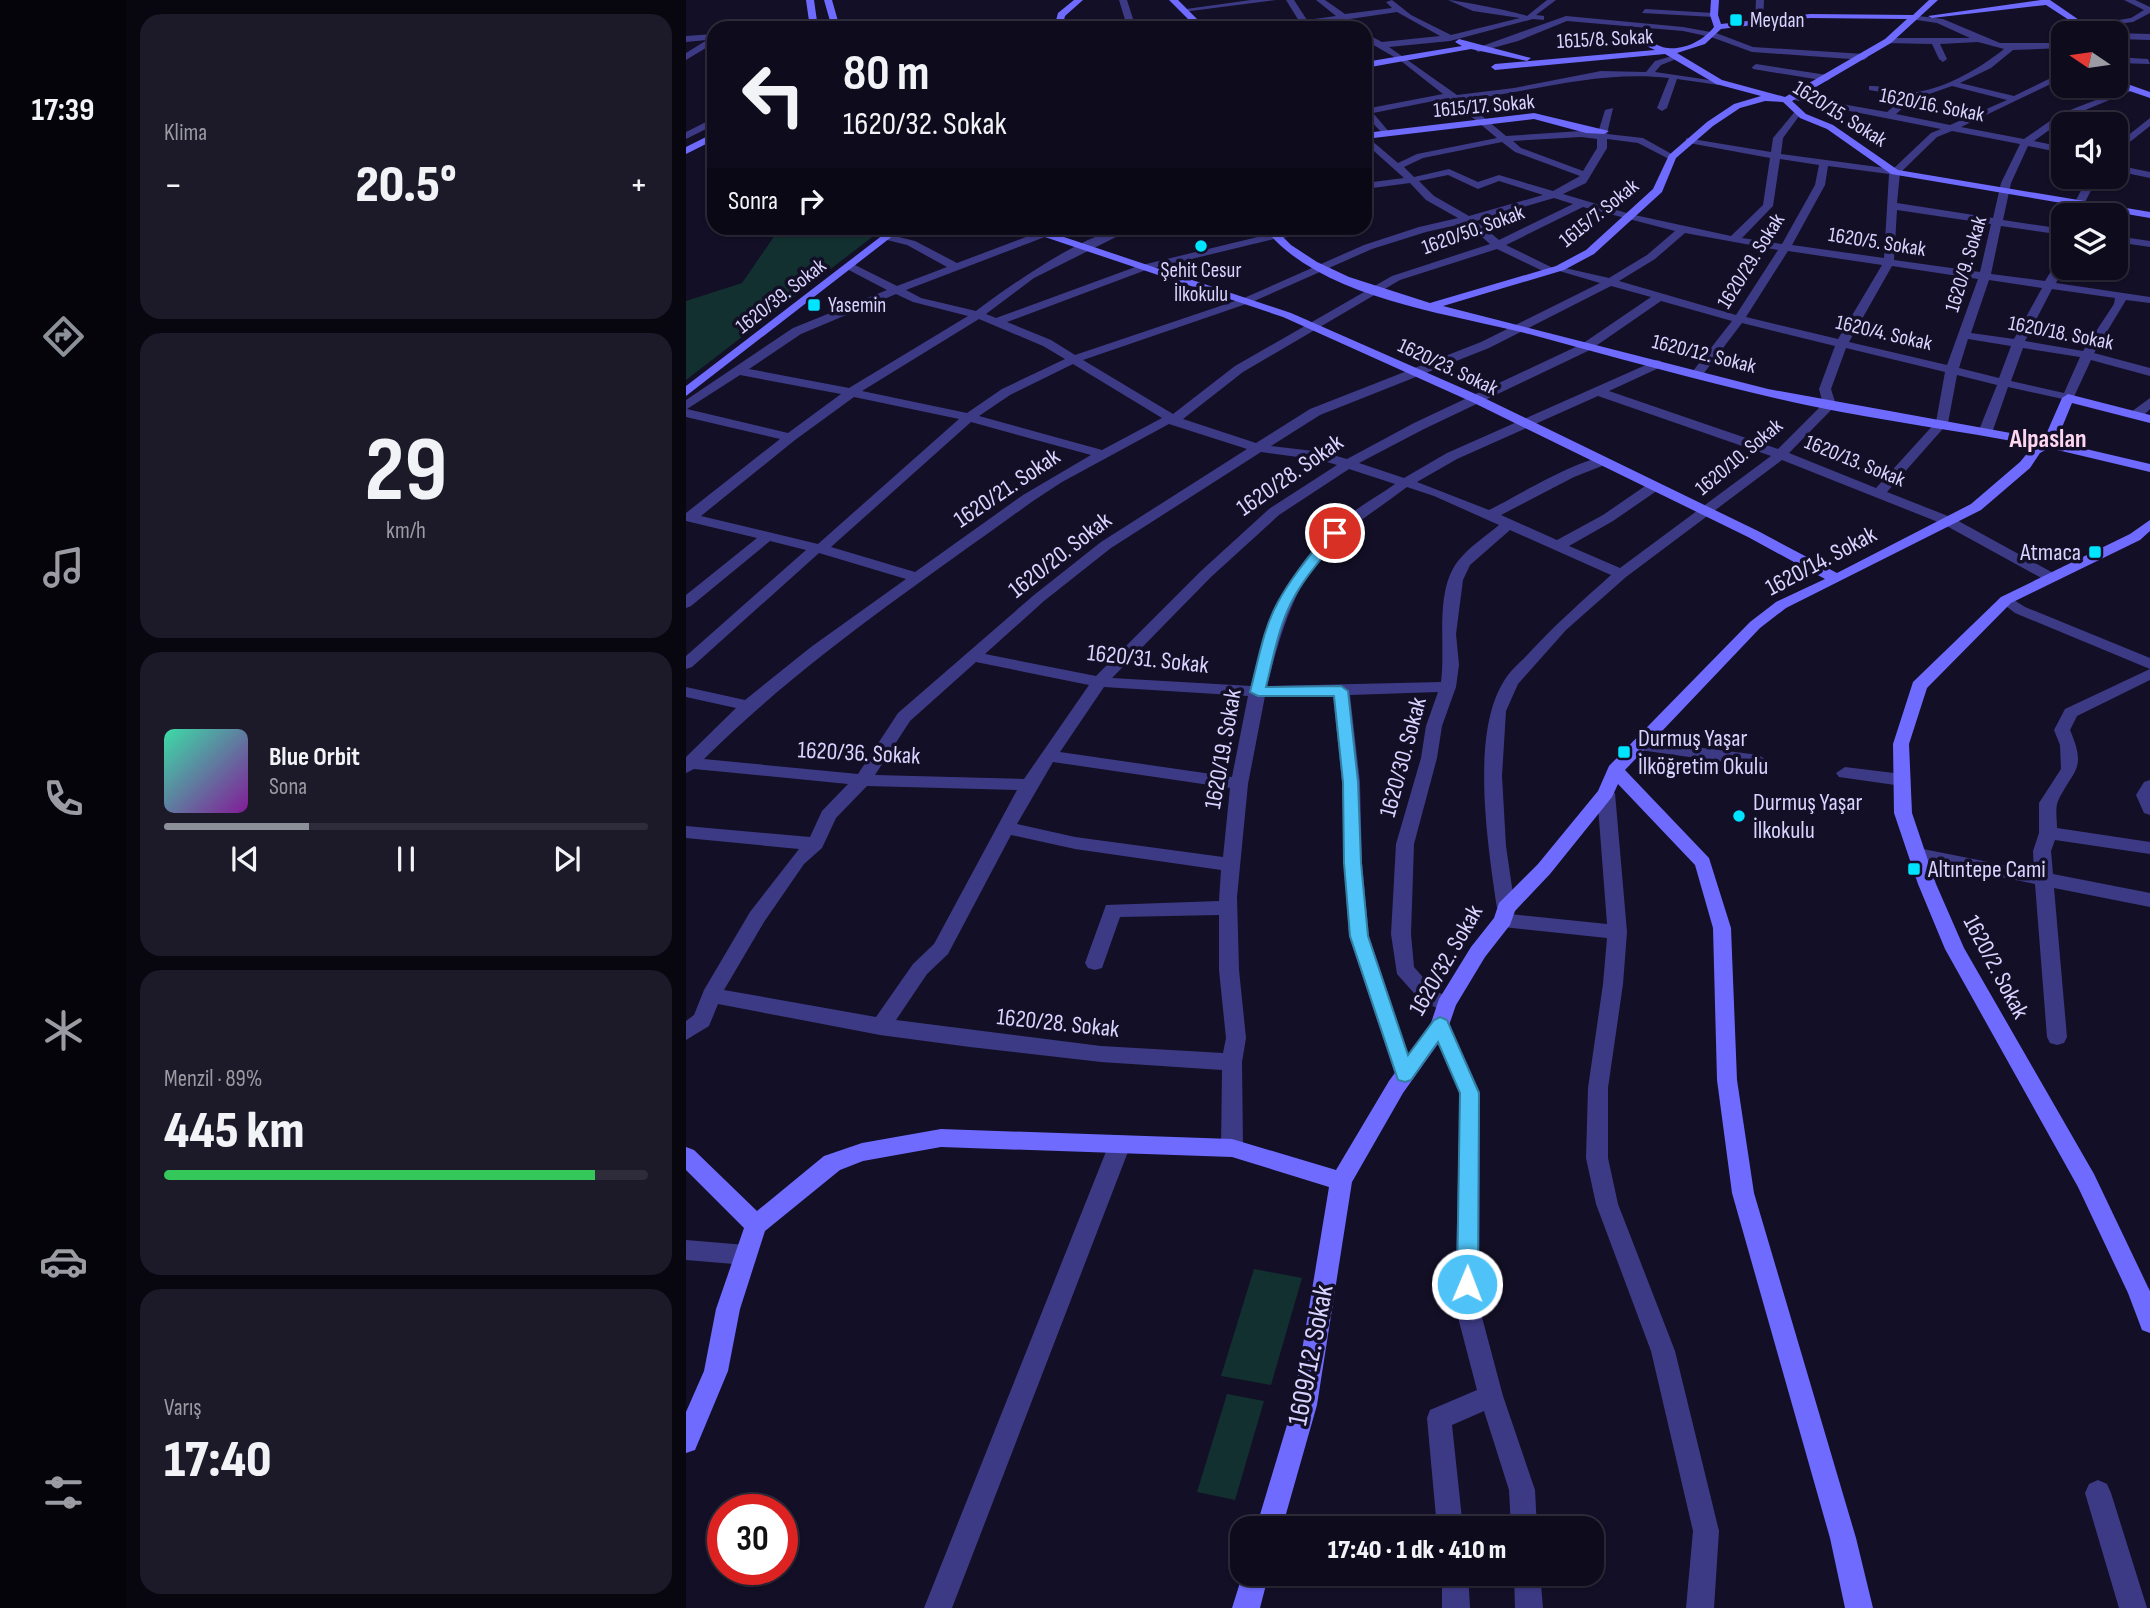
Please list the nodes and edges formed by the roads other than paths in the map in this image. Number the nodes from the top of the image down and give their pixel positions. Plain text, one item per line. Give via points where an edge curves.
1 (810, 0) edge
2 (828, 0) edge
3 (1068, 0) edge
4 (1079, 0) edge
5 (1123, 0) edge
6 (1173, 0) edge
7 (1272, 0) edge
8 (1290, 0) edge
9 (1320, 0) edge
10 (1387, 0) edge
11 (1452, 0) edge
12 (1552, 0) edge
13 (1715, 0) edge
14 (1760, 0) edge
15 (1934, 0) edge
16 (2019, 0) edge
17 (2127, 0) edge
18 (2047, 1) edge
19 (2031, 4) junction
20 (1399, 9) junction
21 (1065, 10) junction
22 (1183, 10) junction
23 (2150, 10) edge
24 (1645, 11) dead end
25 (1621, 12) dead end
26 (1714, 15) junction
27 (1932, 16) junction
28 (1343, 17) junction
29 (1913, 17) junction
30 (1533, 18) junction
31 (1566, 18) junction
32 (1759, 20) junction
33 (813, 21) edge
34 (835, 21) edge
35 (1060, 21) edge
36 (1128, 21) edge
37 (1195, 21) edge
38 (1303, 21) edge
39 (1312, 21) edge
40 (1348, 21) edge
41 (1614, 21) junction
42 (2077, 21) edge
43 (2125, 21) edge
44 (1716, 31) junction
45 (2128, 36) edge
46 (2150, 37) edge
47 (707, 38) edge
48 (1450, 38) junction
49 (686, 39) edge
50 (1372, 40) edge
51 (1888, 41) junction
52 (1935, 41) junction
53 (1981, 41) junction
54 (707, 43) edge
55 (1647, 43) dead end
56 (1379, 45) junction
57 (2051, 45) edge
58 (1372, 46) edge
59 (2011, 47) junction
60 (1474, 48) junction
61 (1673, 54) junction
62 (686, 57) edge
63 (1864, 57) junction
64 (1404, 59) junction
65 (1943, 59) dead end
66 (1539, 61) junction
67 (2128, 61) edge
68 (2148, 62) dead end
69 (1372, 64) edge
70 (1494, 67) dead end
71 (1756, 67) dead end
72 (1649, 74) junction
73 (1674, 76) junction
74 (1827, 78) junction
75 (2051, 81) edge
76 (1719, 82) junction
77 (1950, 83) junction
78 (1872, 88) dead end
79 (2128, 88) edge
80 (2132, 89) junction
81 (1915, 95) junction
82 (2150, 96) edge
83 (1452, 97) junction
84 (1790, 98) junction
85 (2014, 99) junction
86 (1662, 108) dead end
87 (1372, 110) edge
88 (1610, 110) dead end
89 (1797, 112) junction
90 (1888, 116) junction
91 (1372, 117) edge
92 (2150, 121) edge
93 (1481, 122) junction
94 (707, 125) edge
95 (1953, 129) junction
96 (1385, 133) junction
97 (1603, 134) junction
98 (686, 136) edge
99 (1372, 136) edge
100 (1504, 139) junction
101 (707, 140) edge
102 (1689, 140) junction
103 (2128, 140) edge
104 (2025, 143) junction
105 (1372, 144) edge
106 (2051, 148) edge
107 (686, 151) edge
108 (707, 152) edge
109 (1774, 154) junction
110 (1672, 157) junction
111 (1824, 162) junction
112 (686, 163) edge
113 (1397, 167) junction
114 (2128, 171) edge
115 (1895, 172) junction
116 (1586, 175) junction
117 (2150, 175) edge
118 (1412, 180) junction
119 (1372, 185) edge
120 (2004, 192) junction
121 (1556, 194) junction
122 (1582, 203) junction
123 (2051, 203) edge
124 (1894, 206) junction
125 (2128, 213) edge
126 (2150, 215) edge
127 (1627, 217) junction
128 (1469, 219) junction
129 (1999, 223) junction
130 (1682, 230) junction
131 (2051, 230) edge
132 (889, 235) edge
133 (1041, 235) edge
134 (1052, 235) edge
135 (1113, 235) edge
136 (1261, 235) edge
137 (1274, 235) edge
138 (887, 237) junction
139 (1734, 240) junction
140 (2128, 241) edge
141 (1498, 244) junction
142 (2150, 244) edge
143 (1085, 247) junction
144 (1784, 248) junction
145 (1888, 264) junction
146 (849, 266) junction
147 (957, 268) junction
148 (1142, 268) junction
149 (1316, 268) junction
150 (1555, 269) junction
151 (1984, 278) junction
152 (2051, 280) edge
153 (1609, 284) junction
154 (2048, 286) junction
155 (1375, 289) junction
156 (897, 290) junction
157 (2121, 296) junction
158 (1660, 297) junction
159 (2150, 299) edge
160 (1248, 300) junction
161 (1432, 306) junction
162 (978, 314) junction
163 (1738, 319) junction
164 (997, 322) junction
165 (1310, 328) junction
166 (1517, 328) junction
167 (1964, 335) junction
168 (1842, 343) junction
169 (2018, 344) junction
170 (1586, 347) junction
171 (2088, 355) junction
172 (1074, 359) junction
173 (1657, 363) junction
174 (1952, 369) junction
175 (738, 371) junction
176 (2150, 372) edge
177 (1416, 373) junction
178 (1698, 374) junction
179 (2004, 383) junction
180 (1596, 391) junction
181 (686, 392) edge
182 (851, 392) junction
183 (2068, 398) junction
184 (1476, 399) junction
185 (2150, 402) edge
186 (1830, 405) junction
187 (686, 406) edge
188 (686, 413) edge
189 (2136, 415) junction
190 (968, 418) junction
191 (2150, 419) edge
192 (1174, 420) junction
193 (1942, 423) junction
194 (1525, 425) junction
195 (1986, 430) junction
196 (790, 437) junction
197 (2049, 443) junction
198 (1257, 448) junction
199 (1101, 454) junction
200 (1781, 454) junction
201 (1602, 461) junction
202 (1348, 464) junction
203 (2150, 468) edge
204 (1406, 482) junction
205 (1653, 487) junction
206 (1879, 493) junction
207 (1707, 512) junction
208 (1489, 516) junction
209 (688, 517) edge
210 (1948, 520) junction
211 (1507, 524) junction
212 (2150, 524) edge
213 (769, 535) junction
214 (1558, 546) junction
215 (819, 549) junction
216 (1621, 574) junction
217 (2050, 577) junction
218 (919, 578) junction
219 (1837, 579) junction
220 (2006, 600) junction
221 (686, 603) edge
222 (971, 656) junction
223 (686, 664) edge
224 (2150, 664) edge
225 (2150, 674) edge
226 (1099, 681) junction
227 (1448, 687) junction
228 (1341, 691) junction
229 (686, 692) edge
230 (1258, 692) junction
231 (748, 706) junction
232 (1639, 745) junction
233 (1047, 756) junction
234 (1759, 761) dead end
235 (687, 765) edge
236 (1615, 770) junction
237 (1845, 773) dead end
238 (863, 779) junction
239 (1902, 780) junction
240 (1239, 784) junction
241 (1029, 785) junction
242 (2150, 786) edge
243 (1606, 793) junction
244 (2150, 809) edge
245 (1006, 828) junction
246 (686, 832) edge
247 (2048, 833) junction
248 (816, 844) junction
249 (2150, 848) edge
250 (1918, 854) junction
251 (1231, 865) junction
252 (2043, 880) junction
253 (2150, 900) edge
254 (1229, 908) junction
255 (1504, 914) junction
256 (1617, 932) junction
257 (1095, 963) dead end
258 (711, 995) junction
259 (1443, 1014) junction
260 (694, 1018) edge
261 (880, 1027) junction
262 (686, 1032) edge
263 (2057, 1037) dead end
264 (1232, 1062) junction
265 (1405, 1074) junction
266 (1119, 1144) junction
267 (1232, 1148) junction
268 (686, 1156) edge
269 (1341, 1181) junction
270 (755, 1225) junction
271 (686, 1250) edge
272 (746, 1255) junction
273 (2150, 1322) edge
274 (1491, 1396) junction
275 (686, 1441) edge
276 (2098, 1493) dead end
277 (1273, 1516) edge
278 (1449, 1516) edge
279 (1523, 1516) edge
280 (1252, 1586) edge
281 (1455, 1586) edge
282 (1528, 1586) edge
283 (938, 1608) edge
284 (1245, 1608) edge
285 (1456, 1608) edge
286 (1529, 1608) edge
287 (1700, 1608) edge
288 (1859, 1608) edge
289 (2133, 1608) edge

1 - 33 street
2 - 34 street
3 - 21 street
4 - 21 street
5 - 36 street
6 - 22 street
7 - 22 street
8 - 38 street
9 - 28 street
10 - 20 street
11 - 30 street via 1476,9
12 - 30 street via 1532,14
13 - 26 street
14 - 32 street
15 - 29 street, 1615/7. Sokak
16 - 19 street
17 - 23 street
18 - 19 street
18 - 42 street
19 - 27 street
20 - 28 street
20 - 48 street
21 - 35 street
22 - 37 street
23 - 43 street
24 - 26 street
25 - 41 street
26 - 44 street
27 - 29 street
27 - 53 street
28 - 39 street
28 - 40 street
29 - 32 street
29 - 51 street, 1615/7. Sokak
30 - 31 street
30 - 48 street
31 - 41 street, 1615/8. Sokak
31 - 60 street, 1615/8. Sokak via 1515,39
32 - 44 street
41 - 44 street, 1615/8. Sokak
44 - 61 street, 1615/8. Sokak
44 - 63 street, 1615/8. Sokak via 1752,49
45 - 46 street
47 - 49 street
48 - 56 street
48 - 60 street
50 - 56 street
51 - 52 street
51 - 63 street, 1615/7. Sokak
52 - 53 street
52 - 65 street
53 - 59 street
54 - 62 street
55 - 61 street, 1620/15. Sokak
56 - 58 street
56 - 64 street
57 - 59 street
59 - 77 street via 1988,66
60 - 64 street
60 - 66 street
61 - 66 street, 1615/8. Sokak
61 - 72 street
61 - 76 street, 1620/15. Sokak
63 - 74 street, 1615/7. Sokak
64 - 69 street
64 - 83 street
66 - 70 street, 1615/8. Sokak
67 - 68 street
71 - 74 street
72 - 73 street
72 - 83 street via 1601,74 1514,91
73 - 76 street
73 - 86 street
74 - 84 street, 1615/7. Sokak
75 - 85 street
76 - 84 street, 1620/15. Sokak
77 - 81 street
77 - 85 street
78 - 81 street
79 - 80 street
80 - 82 street
80 - 104 street via 2063,116
81 - 90 street
83 - 87 street
83 - 93 street
84 - 89 street, 1620/15. Sokak
84 - 90 street, 1620/16. Sokak
84 - 102 street, 1615/7. Sokak via 1765,98 1737,106
85 - 95 street
88 - 97 street
89 - 109 street via 1778,138
89 - 115 street, 1620/15. Sokak via 1830,127
90 - 95 street, 1620/16. Sokak
91 - 96 street
92 - 103 street
93 - 96 street, 1615/17. Sokak
93 - 97 street, 1615/17. Sokak via 1534,116
93 - 100 street
94 - 98 street
95 - 104 street, 1620/16. Sokak
95 - 115 street via 1934,135
96 - 99 street, 1615/17. Sokak
97 - 100 street
97 - 110 street via 1640,140
97 - 116 street via 1602,148
100 - 113 street via 1420,156
100 - 116 street via 1518,150
101 - 107 street
102 - 109 street, 1620/15. Sokak
102 - 110 street, 1615/7. Sokak
104 - 106 street, 1620/16. Sokak
104 - 120 street, 1620/9. Sokak
105 - 113 street, 1620/4. Sokak
108 - 112 street
109 - 111 street, 1620/15. Sokak
109 - 139 street via 1768,206
110 - 127 street, 1615/7. Sokak via 1658,190
111 - 115 street, 1620/15. Sokak
111 - 144 street, 1620/29. Sokak via 1820,185
113 - 118 street, 1620/4. Sokak
114 - 117 street
115 - 120 street, 1620/15. Sokak
115 - 124 street
116 - 121 street
118 - 119 street, 1620/5. Sokak
118 - 121 street, 1620/5. Sokak via 1449,172 1478,186 1499,178
118 - 128 street, 1620/4. Sokak via 1430,198
120 - 123 street, 1620/15. Sokak
120 - 129 street, 1620/9. Sokak
121 - 122 street, 1620/5. Sokak
121 - 128 street
122 - 127 street, 1620/5. Sokak
122 - 141 street, 1620/50. Sokak
124 - 129 street
124 - 145 street
125 - 126 street, 1620/15. Sokak
127 - 130 street, 1620/5. Sokak
127 - 150 street, 1615/7. Sokak via 1590,252
128 - 141 street, 1620/4. Sokak
128 - 149 street via 1423,229
129 - 131 street
129 - 151 street, 1620/9. Sokak
130 - 139 street, 1620/5. Sokak
130 - 153 street, 1620/20. Sokak
132 - 138 street, 1620/39. Sokak
133 - 147 street
134 - 143 street, 1620/23. Sokak
135 - 143 street
136 - 148 street
137 - 149 street, 1620/12. Sokak
138 - 146 street, 1620/39. Sokak
138 - 147 street via 911,243
139 - 144 street, 1620/5. Sokak
140 - 142 street
141 - 150 street, 1620/4. Sokak
141 - 155 street, 1620/50. Sokak
143 - 148 street, 1620/23. Sokak
143 - 162 street via 1030,276
144 - 145 street, 1620/5. Sokak
144 - 163 street, 1620/29. Sokak
145 - 151 street, 1620/5. Sokak
145 - 168 street
146 - 156 street
146 - 181 street, 1620/39. Sokak
147 - 156 street
148 - 160 street, 1620/23. Sokak
148 - 164 street
149 - 155 street, 1620/12. Sokak
149 - 160 street
150 - 153 street, 1620/4. Sokak
150 - 161 street, 1615/7. Sokak
151 - 154 street, 1620/5. Sokak
151 - 167 street, 1620/9. Sokak
152 - 154 street
153 - 158 street, 1620/4. Sokak
153 - 166 street, 1620/20. Sokak
154 - 157 street, 1620/5. Sokak
154 - 169 street
155 - 161 street, 1620/12. Sokak
155 - 165 street, 1620/21. Sokak
156 - 162 street via 918,300
156 - 175 street via 797,331
157 - 159 street, 1620/5. Sokak
157 - 171 street, 1620/14. Sokak
158 - 163 street, 1620/4. Sokak
158 - 170 street, 1620/28. Sokak
160 - 165 street, 1620/23. Sokak
160 - 172 street
161 - 166 street, 1620/12. Sokak
162 - 164 street
162 - 182 street
163 - 168 street, 1620/4. Sokak
163 - 178 street, 1620/29. Sokak
164 - 172 street
165 - 177 street, 1620/23. Sokak
165 - 192 street, 1620/21. Sokak via 1238,369
166 - 170 street, 1620/12. Sokak
166 - 177 street, 1620/20. Sokak
167 - 169 street, 1620/18. Sokak
167 - 174 street, 1620/9. Sokak
168 - 174 street, 1620/4. Sokak
168 - 186 street via 1825,389
169 - 171 street, 1620/18. Sokak
169 - 179 street
170 - 173 street, 1620/12. Sokak
170 - 184 street, 1620/28. Sokak
171 - 176 street, 1620/18. Sokak
171 - 183 street, 1620/14. Sokak
172 - 190 street via 1006,392
172 - 192 street
173 - 178 street, 1620/12. Sokak
173 - 180 street, 1620/19. Sokak
174 - 179 street, 1620/4. Sokak
174 - 193 street, 1620/9. Sokak
175 - 182 street
175 - 187 street
177 - 184 street, 1620/23. Sokak
177 - 198 street, 1620/20. Sokak via 1315,412
178 - 186 street, 1620/12. Sokak
179 - 183 street, 1620/4. Sokak
179 - 195 street
180 - 194 street, 1620/19. Sokak
180 - 200 street, 1620/13. Sokak
182 - 190 street
182 - 196 street
183 - 189 street, 1620/4. Sokak
183 - 197 street, 1620/14. Sokak
184 - 194 street, 1620/23. Sokak
184 - 202 street, 1620/28. Sokak
185 - 189 street
186 - 193 street, 1620/12. Sokak
186 - 200 street, 1620/10. Sokak
188 - 196 street
189 - 191 street, 1620/4. Sokak
190 - 199 street
190 - 215 street
192 - 198 street
192 - 199 street, 1620/21. Sokak
193 - 195 street, 1620/12. Sokak
193 - 206 street
194 - 201 street, 1620/23. Sokak
194 - 204 street, 1620/19. Sokak via 1452,456
195 - 197 street, 1620/12. Sokak
196 - 209 street
197 - 203 street, 1620/12. Sokak
197 - 210 street, 1620/14. Sokak via 2035,450 2025,465 1976,507
198 - 202 street
198 - 222 street, 1620/20. Sokak via 1106,545
199 - 218 street, 1620/21. Sokak via 1057,478
200 - 206 street, 1620/13. Sokak
200 - 207 street, 1620/10. Sokak
201 - 205 street, 1620/23. Sokak
201 - 208 street
202 - 204 street
202 - 226 street, 1620/28. Sokak via 1274,512
204 - 208 street
204 - 230 street, 1620/19. Sokak via 1335,533 1306,568 1272,635
205 - 207 street, 1620/23. Sokak
205 - 214 street
206 - 210 street, 1620/13. Sokak
207 - 216 street, 1620/10. Sokak
207 - 219 street, 1620/23. Sokak
208 - 211 street
209 - 213 street
210 - 217 street, 1620/13. Sokak
210 - 219 street, 1620/14. Sokak
211 - 214 street
211 - 227 street, 1620/30. Sokak via 1464,563 1456,580 1448,634
212 - 217 street, 1620/2. Sokak via 2135,537
213 - 215 street
213 - 221 street
214 - 216 street
215 - 218 street
215 - 223 street
216 - 255 street, 1620/10. Sokak via 1539,650 1511,682 1498,711 1493,776
217 - 220 street, 1620/2. Sokak
218 - 231 street, 1620/21. Sokak
219 - 232 street, 1620/14. Sokak via 1781,605 1755,625
220 - 224 street
220 - 239 street, 1620/2. Sokak via 1919,687 1901,744
222 - 226 street, 1620/31. Sokak
222 - 238 street, 1620/20. Sokak via 904,718
225 - 247 street via 2071,713 2063,730 2070,769 2048,803
226 - 230 street, 1620/31. Sokak
226 - 233 street, 1620/28. Sokak
227 - 228 street, 1620/31. Sokak
227 - 259 street, 1620/30. Sokak via 1405,844 1401,934 1404,969
228 - 230 street, 1620/31. Sokak
228 - 265 street via 1359,936
229 - 231 street
230 - 240 street, 1620/19. Sokak
231 - 235 street, 1620/21. Sokak
232 - 234 street
232 - 236 street, 1620/14. Sokak
233 - 240 street
233 - 241 street, 1620/28. Sokak
235 - 238 street, 1620/36. Sokak
236 - 243 street, 1620/14. Sokak
236 - 288 street via 1703,863 1722,928 1727,1080 1743,1193
237 - 239 street
238 - 241 street, 1620/36. Sokak
238 - 248 street, 1620/20. Sokak via 828,815
239 - 250 street, 1620/2. Sokak via 1903,813
240 - 251 street, 1620/19. Sokak
241 - 245 street, 1620/28. Sokak
242 - 244 street via 2145,795
243 - 255 street, 1620/14. Sokak
243 - 256 street
245 - 251 street via 1075,843
245 - 261 street, 1620/28. Sokak via 941,949 920,969
246 - 248 street
247 - 249 street
247 - 252 street via 2042,851
248 - 258 street, 1620/20. Sokak via 798,859
250 - 252 street
250 - 273 street, 1620/2. Sokak via 1955,949 2086,1181
251 - 254 street, 1620/19. Sokak
252 - 253 street
252 - 263 street
254 - 257 street via 1113,910
254 - 264 street, 1620/19. Sokak via 1236,1038
255 - 256 street
255 - 259 street, 1620/32. Sokak
256 - 287 street via 1598,1088 1597,1158 1607,1204 1663,1351 1706,1531
258 - 260 street, 1620/20. Sokak
258 - 261 street, 1620/28. Sokak
259 - 265 street, 1620/32. Sokak
259 - 274 street via 1469,1093 1467,1306
260 - 262 street, 1620/20. Sokak
261 - 264 street, 1620/28. Sokak via 1060,1052
264 - 267 street, 1620/19. Sokak
265 - 269 street, 1620/32. Sokak
266 - 267 street
266 - 270 street via 941,1138 862,1152 832,1163
266 - 283 street
267 - 269 street
268 - 270 street
269 - 277 street, 1609/12. Sokak via 1305,1405
270 - 272 street
271 - 272 street
272 - 275 street via 728,1309 716,1371
274 - 278 street via 1439,1418
274 - 279 street via 1522,1490
276 - 289 street
280 - 284 street
281 - 285 street
282 - 286 street

